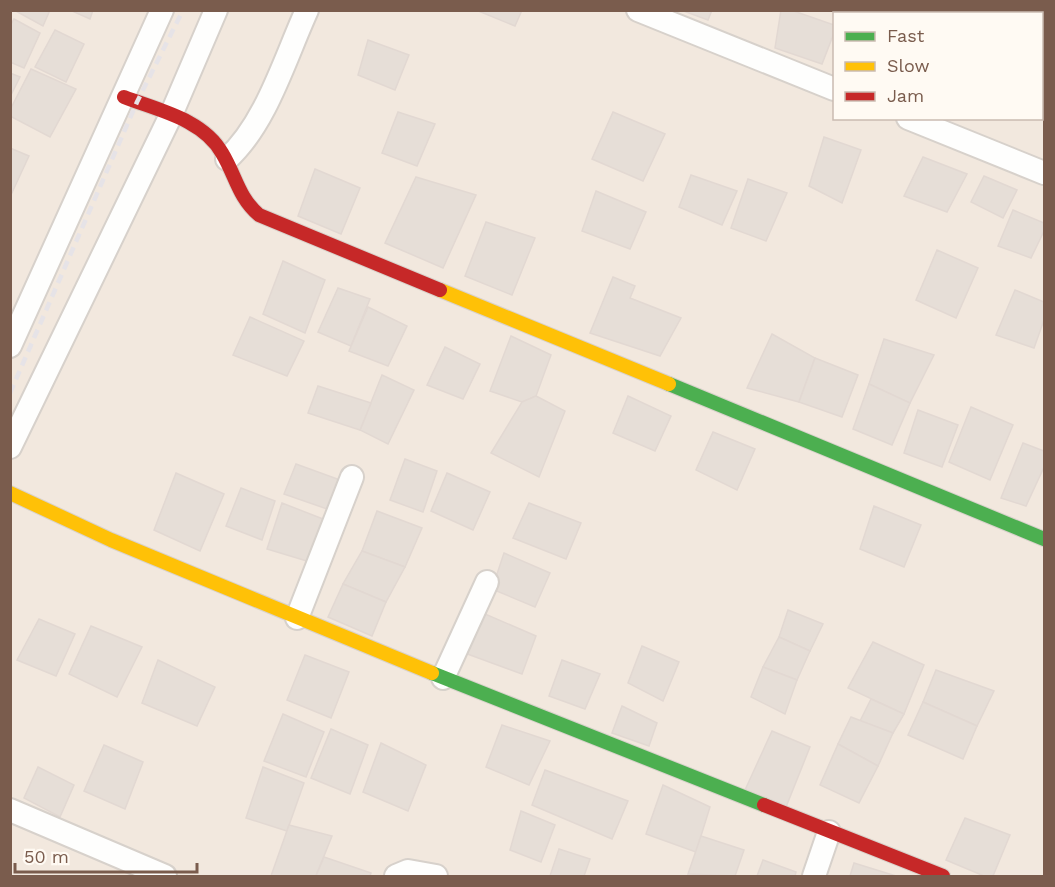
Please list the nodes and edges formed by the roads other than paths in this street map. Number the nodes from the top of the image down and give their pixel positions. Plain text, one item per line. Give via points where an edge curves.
1 (162, 10) edge
2 (216, 10) edge
3 (307, 10) edge
4 (638, 10) edge
5 (833, 89) edge
6 (124, 97) junction
7 (171, 115) junction
8 (913, 120) edge
9 (226, 159) junction
10 (1044, 173) edge
11 (15, 323) edge
12 (10, 346) edge
13 (10, 447) edge
14 (352, 477) dead end
15 (10, 493) edge
16 (1044, 539) edge
17 (487, 582) dead end
18 (297, 618) junction
19 (442, 678) junction
20 (10, 810) edge
21 (829, 832) junction
22 (165, 876) edge
23 (396, 876) edge
24 (436, 876) edge
25 (814, 876) edge
26 (943, 876) edge

1 - 6 street
2 - 7 street
3 - 9 street via 256,123 240,147
4 - 5 street
6 - 7 street
6 - 11 street
7 - 9 street via 214,140
7 - 13 street
8 - 10 street
9 - 16 street via 234,187 246,206 259,215
11 - 12 street
14 - 18 street
15 - 18 street
17 - 19 street
18 - 19 street
19 - 21 street
20 - 22 street
21 - 25 street
21 - 26 street
23 - 24 street via 408,871

